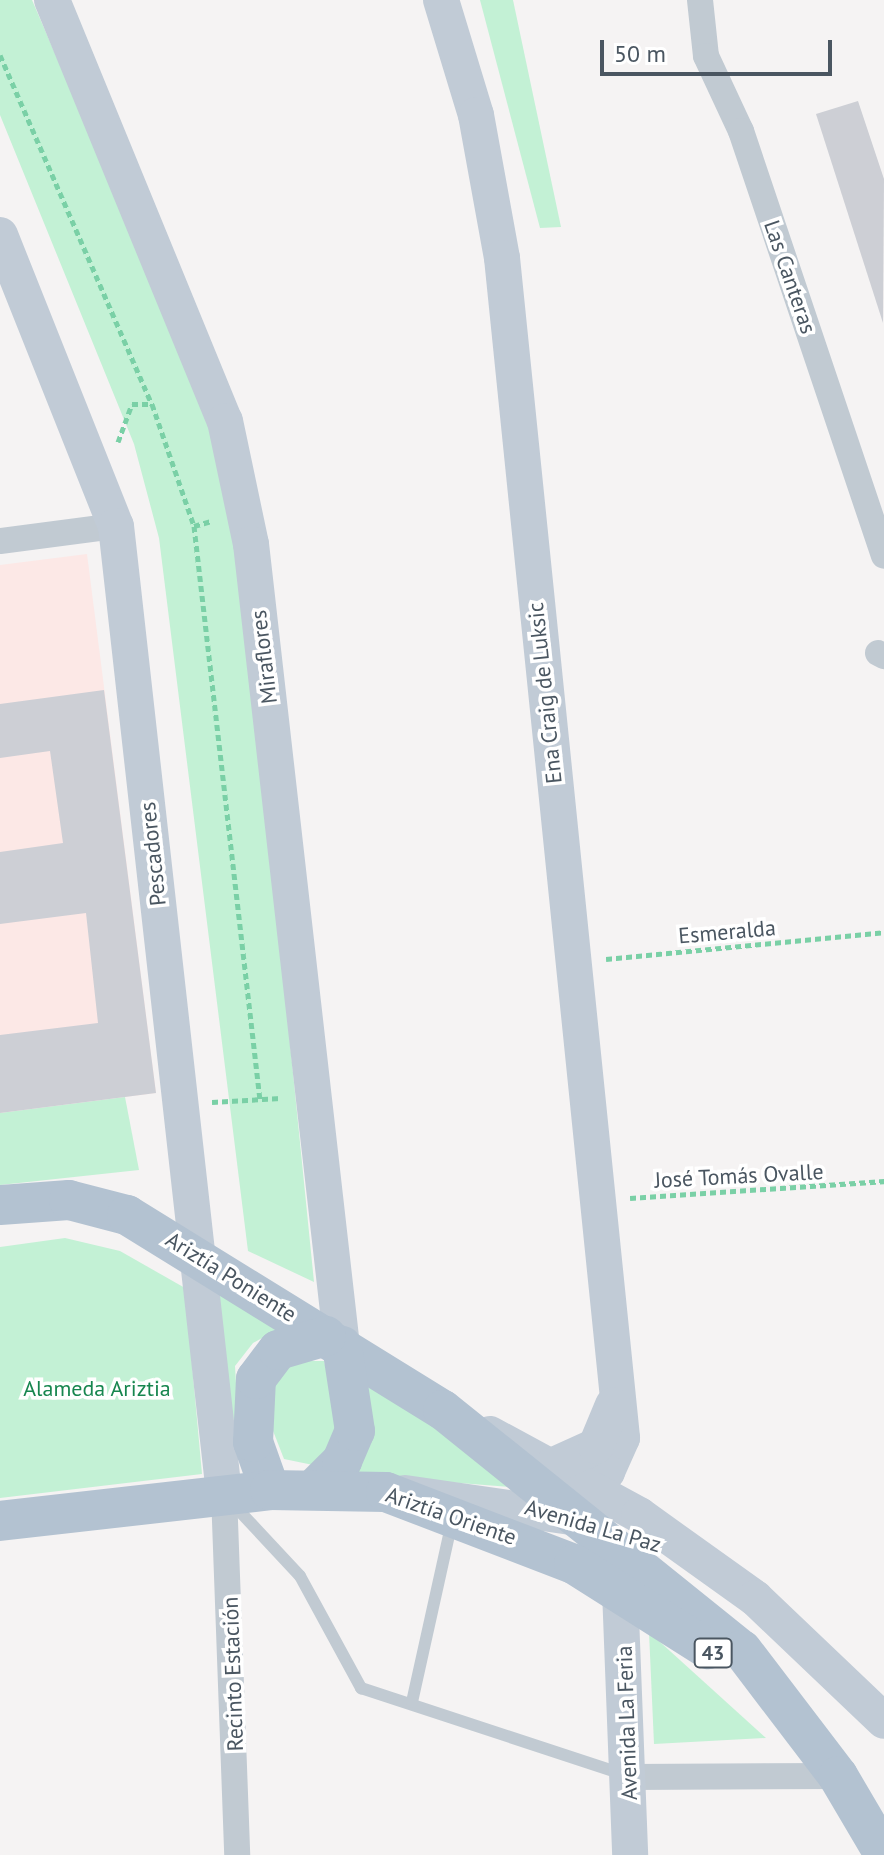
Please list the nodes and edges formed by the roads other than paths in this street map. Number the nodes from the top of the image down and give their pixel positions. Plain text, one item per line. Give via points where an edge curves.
1 (52, 0) edge
2 (441, 0) edge
3 (700, 0) edge
4 (0, 235) edge
5 (116, 526) junction
6 (0, 541) edge
7 (884, 556) edge
8 (0, 1205) edge
9 (199, 1258) junction
10 (334, 1341) junction
11 (616, 1392) junction
12 (443, 1410) junction
13 (622, 1438) junction
14 (552, 1466) junction
15 (316, 1487) junction
16 (270, 1490) junction
17 (386, 1492) junction
18 (224, 1494) junction
19 (587, 1513) junction
20 (454, 1514) junction
21 (639, 1515) junction
22 (0, 1521) edge
23 (701, 1561) junction
24 (620, 1590) junction
25 (412, 1702) junction
26 (884, 1721) edge
27 (800, 1723) junction
28 (838, 1776) junction
29 (630, 1777) junction
30 (884, 1854) edge
31 (237, 1855) edge
32 (630, 1855) edge

1 - 10 street, Miraflores via 231,451 251,544
2 - 11 street, Ena Craig de Luksic via 476,115 502,258
3 - 7 street, Las Canteras via 706,56 741,131
4 - 5 street, Pescadores
5 - 6 street
5 - 9 street, Pescadores
8 - 9 main road, Ariztía Poniente via 69,1200 108,1207
9 - 10 main road, Ariztía Poniente
9 - 18 street, Pescadores
10 - 12 main road, Ariztía Poniente
10 - 15 main road via 355,1431 342,1461
10 - 16 main road via 278,1350 256,1379 253,1442
11 - 13 street, Ena Craig de Luksic
11 - 14 street, Ena Craig de Luksic via 596,1446
12 - 14 street, Avenida La Paz
12 - 19 main road, Ariztía Poniente
13 - 19 street
13 - 21 street, Ena Craig de Luksic
14 - 19 street, Avenida La Paz
15 - 16 main road, Ariztía Oriente
15 - 17 main road, Ariztía Oriente
16 - 18 main road, Ariztía Oriente
17 - 19 street, Avenida La Paz
17 - 20 main road, Ariztía Oriente
18 - 22 main road, Ariztía Oriente
18 - 25 lane via 300,1576 361,1688
18 - 31 street, Recinto Estación
19 - 21 street, Avenida La Paz
19 - 23 street, Avenida La Paz
19 - 24 main road
19 - 27 main road, Ariztía Poniente via 742,1650
20 - 24 main road, Ariztía Oriente
20 - 25 lane
21 - 23 street, Avenida La Paz
23 - 26 street, Avenida La Paz via 775,1616
24 - 27 main road, Ariztía Oriente / 43
24 - 29 street, Avenida La Feria
25 - 29 lane
27 - 28 main road, 43
28 - 29 street
28 - 30 main road, 43
29 - 32 street, Avenida La Feria

